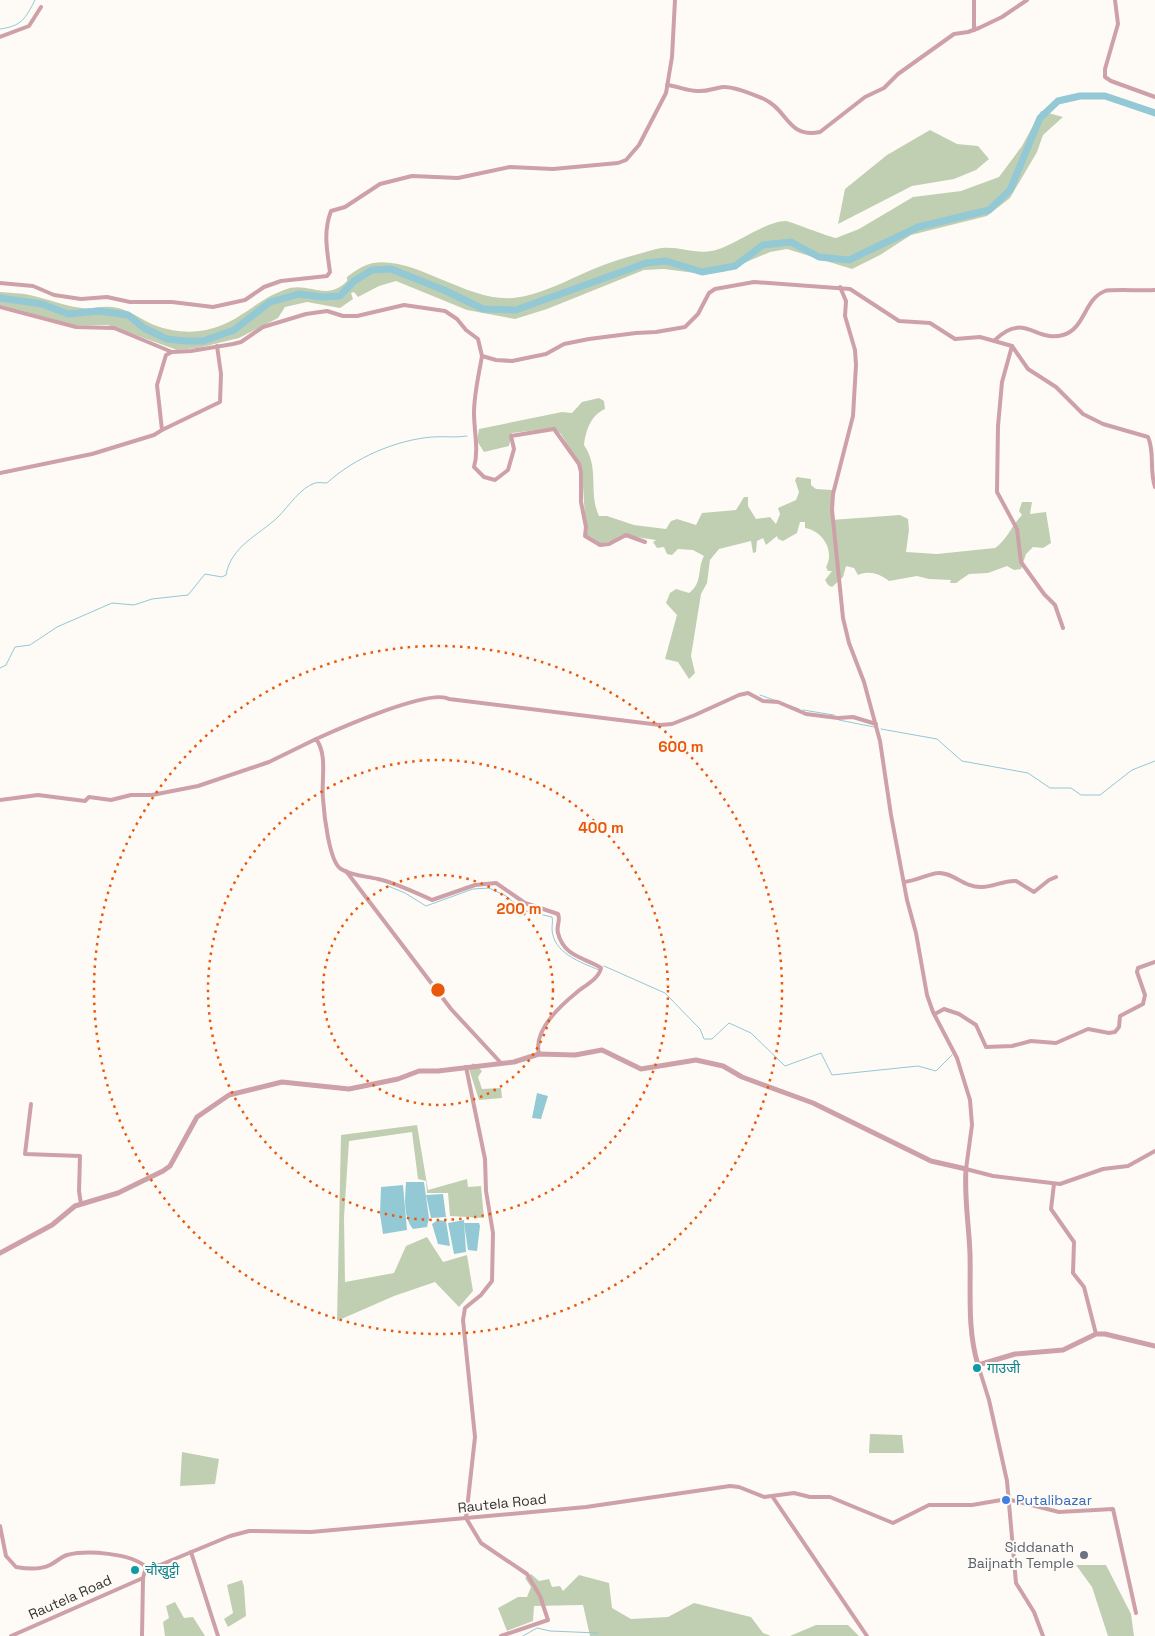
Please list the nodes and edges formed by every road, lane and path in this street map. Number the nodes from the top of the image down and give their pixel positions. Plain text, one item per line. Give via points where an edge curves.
1 (675, 0) edge
2 (974, 0) edge
3 (1027, 0) edge
4 (1115, 0) edge
5 (41, 8) dead end
6 (974, 30) junction
7 (0, 37) edge
8 (667, 85) junction
9 (1155, 97) edge
10 (0, 283) edge
11 (840, 287) junction
12 (1155, 290) edge
13 (0, 307) edge
14 (994, 340) junction
15 (217, 346) junction
16 (1012, 346) junction
17 (172, 352) junction
18 (482, 356) junction
19 (162, 430) junction
20 (0, 472) edge
21 (1155, 487) edge
22 (645, 542) dead end
23 (1063, 628) dead end
24 (876, 724) junction
25 (316, 739) junction
26 (0, 800) edge
27 (346, 871) junction
28 (1056, 877) dead end
29 (904, 882) junction
30 (1155, 962) edge
31 (934, 1014) junction
32 (539, 1054) junction
33 (501, 1063) junction
34 (466, 1067) junction
35 (31, 1104) dead end
36 (1155, 1152) edge
37 (966, 1169) junction
38 (1054, 1184) junction
39 (81, 1204) junction
40 (0, 1253) edge
41 (1096, 1334) junction
42 (1155, 1346) edge
43 (978, 1365) junction
44 (772, 1496) junction
45 (1008, 1500) junction
46 (466, 1518) junction
47 (0, 1526) edge
48 (191, 1552) junction
49 (146, 1567) junction
50 (143, 1578) junction
51 (1136, 1613) dead end
52 (11, 1636) edge
53 (142, 1636) edge
54 (218, 1636) edge
55 (501, 1636) edge
56 (867, 1636) edge
57 (1043, 1636) edge

1 - 8 street
2 - 6 street
3 - 6 street
4 - 9 street via 1118,24 1105,76
5 - 7 street via 29,26
6 - 8 street via 954,34 898,74 884,88 865,98 820,132 812,134 798,131 765,100 737,90 724,87 706,92
8 - 10 street via 639,145 626,160 553,169 510,167 458,178 412,176 380,184 355,201 331,211 325,239 330,272 327,276 281,281 264,286 244,300 213,307 172,302 130,302 107,297 80,299 54,295 33,286
11 - 14 street via 850,289 899,321 930,323 955,339 980,337
11 - 18 street via 754,282 735,285 710,292 698,314 685,327 589,339 564,344 546,354 512,361
11 - 24 street via 846,301 856,365 853,416 833,494 832,510 849,643
12 - 14 street via 1107,290 1097,295 1073,330 1063,335 1053,336 1017,327 1005,330
13 - 17 street via 76,327 114,328
14 - 16 street
15 - 17 street
15 - 18 street via 241,342 263,326 306,314 327,311 357,316 404,305 445,311 457,318 478,339
15 - 19 street via 220,402
16 - 21 street via 1028,369 1056,387 1082,414 1103,424 1148,437 1153,450 1151,473
16 - 23 street via 1002,382 997,492 1016,529 1021,562 1056,605
17 - 19 street via 166,355 157,385
18 - 22 street via 474,413 478,456 474,467 479,473 495,480 508,470 514,449 512,436 554,429 579,464 585,536 600,545 626,535
19 - 20 street via 92,454
24 - 25 street via 853,717 797,712 778,702 763,701 748,694 739,694 672,724 660,725 552,714 443,696 418,700 375,714
24 - 29 street
25 - 26 street via 269,762 198,786 152,795 131,795 111,800 89,797 85,801 38,795
25 - 27 street via 322,756 322,798 332,852 335,864
27 - 32 street via 379,879 432,900 475,885 496,884 525,903 558,914 557,930 569,953 602,971 558,1010 539,1036
27 - 33 street via 452,1009
28 - 29 street via 1034,892 1016,881 980,888 961,884 954,877 938,872 917,881
29 - 31 street via 927,995
30 - 31 street via 1138,968 1145,995 1143,1004 1120,1016 1120,1027 1115,1032 1088,1028 1056,1043 1031,1041 986,1047 976,1026 959,1014 944,1009
31 - 37 street via 957,1058 970,1100 972,1125
32 - 33 street
32 - 37 street via 575,1055 602,1050 641,1069 696,1060 722,1066 742,1078 813,1103 931,1161
33 - 34 street
34 - 39 street via 419,1071 398,1079 349,1089 282,1082 229,1095 197,1118 170,1166 118,1193
34 - 46 street via 485,1159 486,1191 493,1227 492,1281 466,1308 463,1320 475,1437
35 - 39 street via 25,1154 80,1156
36 - 38 street via 1128,1166 1103,1169
37 - 38 street
37 - 43 street via 971,1332
38 - 41 street via 1051,1209 1074,1242 1073,1273 1084,1287
39 - 40 street via 52,1226
41 - 42 street
41 - 43 street via 1063,1350 1015,1354
43 - 45 street via 1002,1457
44 - 45 street, Rautela Road via 794,1492 830,1497 894,1523 929,1505 972,1505
44 - 46 street, Rautela Road via 764,1497 730,1486 586,1507
44 - 56 street
45 - 51 street via 1059,1512 1113,1509
45 - 57 street via 1016,1583 1034,1612
46 - 48 street, Rautela Road via 312,1532 249,1531
46 - 55 street via 481,1543 527,1574 546,1612 548,1620
47 - 49 street via 6,1556 16,1566 40,1568 67,1556 107,1554 130,1558
48 - 49 street, Rautela Road via 160,1565
48 - 54 street
49 - 50 street
50 - 52 street, Rautela Road
50 - 53 street

